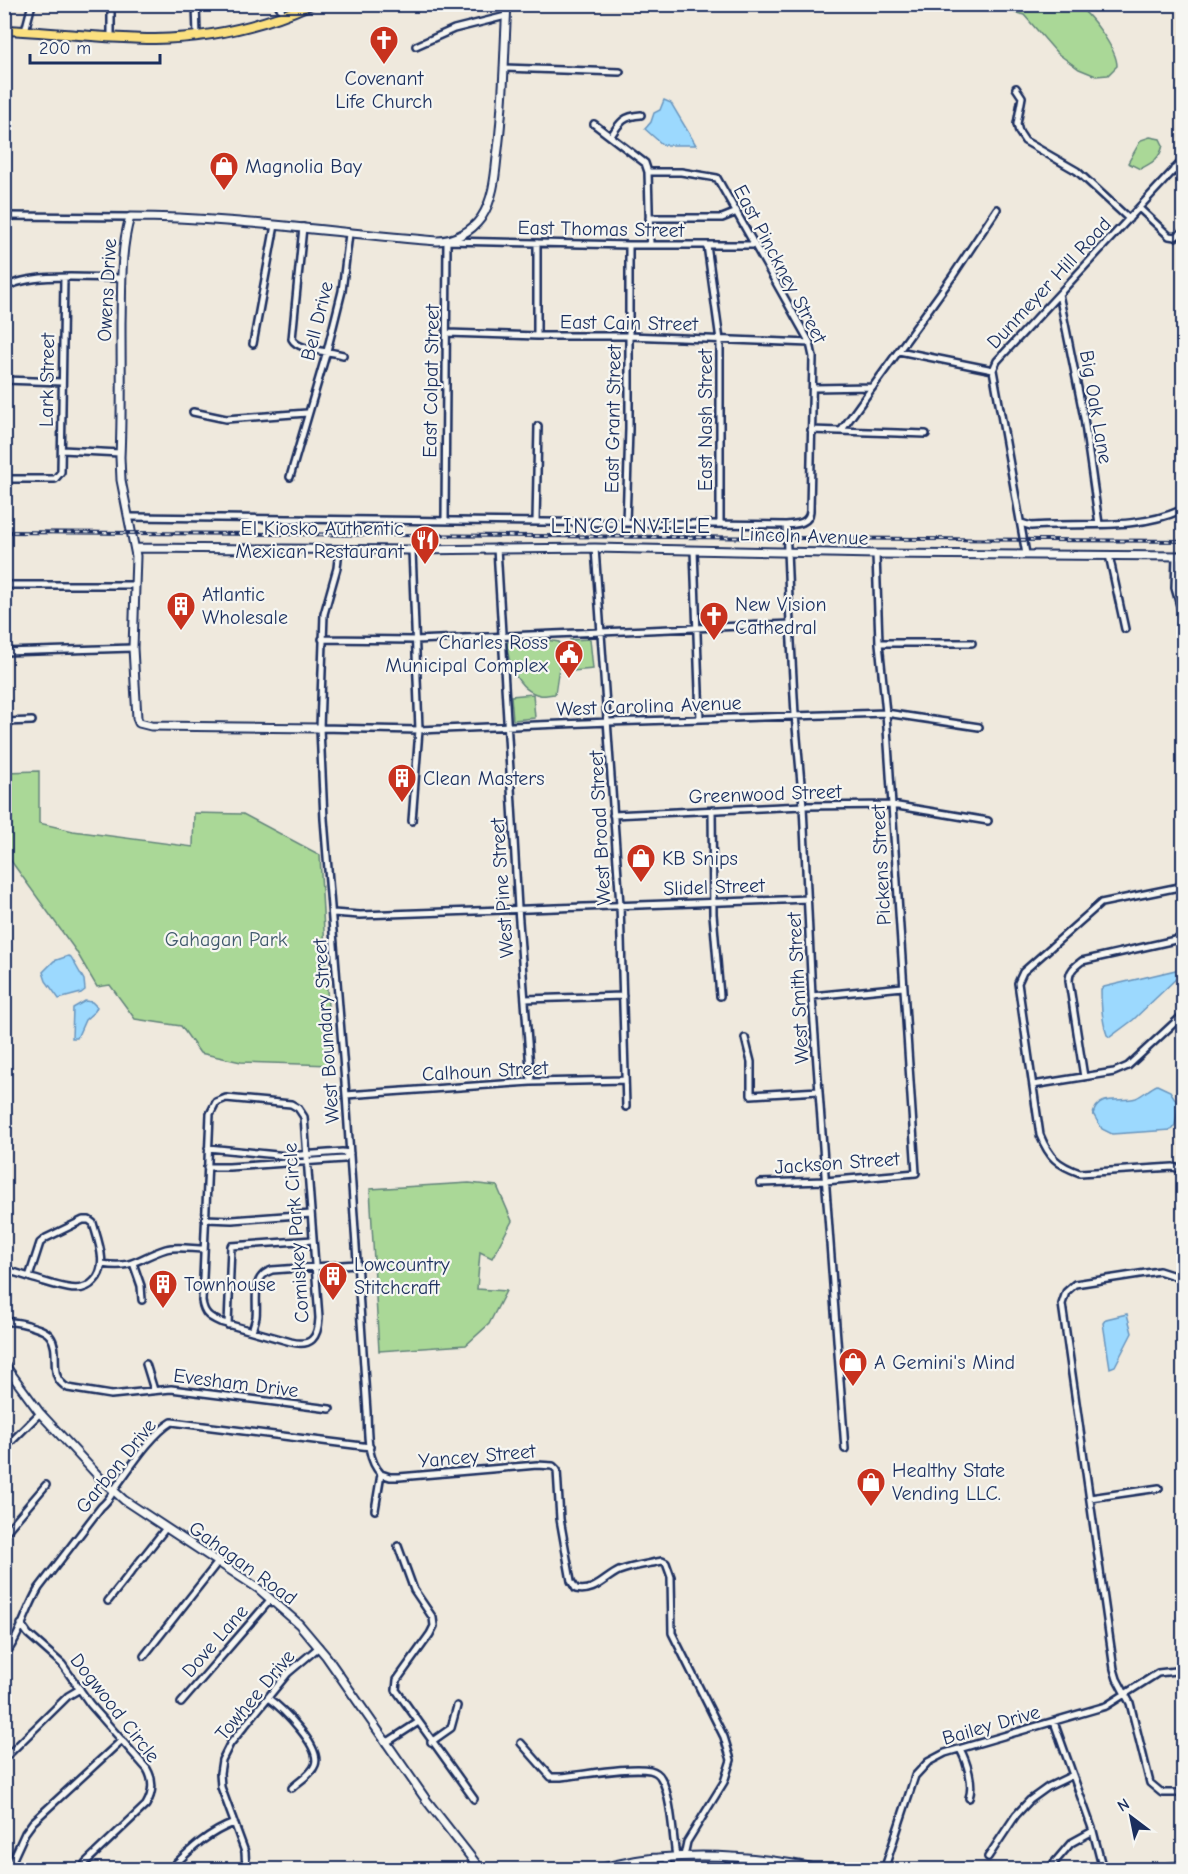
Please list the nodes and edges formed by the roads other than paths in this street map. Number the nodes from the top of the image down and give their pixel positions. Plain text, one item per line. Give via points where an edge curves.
1 (32, 4) edge
2 (111, 4) edge
3 (207, 4) edge
4 (278, 4) edge
5 (311, 4) edge
6 (507, 4) edge
7 (196, 5) edge
8 (285, 15) junction
9 (506, 16) junction
10 (4, 30) edge
11 (25, 31) junction
12 (197, 35) junction
13 (111, 37) junction
14 (416, 46) dead end
15 (504, 68) junction
16 (620, 72) dead end
17 (1016, 88) dead end
18 (641, 115) dead end
19 (594, 124) dead end
20 (611, 135) junction
21 (1184, 159) edge
22 (1174, 169) junction
23 (648, 172) junction
24 (1184, 178) edge
25 (1139, 208) junction
26 (997, 209) dead end
27 (737, 212) junction
28 (4, 216) edge
29 (130, 217) junction
30 (649, 218) junction
31 (1129, 219) junction
32 (275, 225) junction
33 (303, 227) junction
34 (1184, 231) edge
35 (349, 234) junction
36 (447, 241) junction
37 (537, 243) junction
38 (650, 244) junction
39 (755, 244) junction
40 (629, 245) junction
41 (706, 245) junction
42 (64, 278) junction
43 (122, 278) junction
44 (4, 288) edge
45 (1059, 294) junction
46 (447, 333) junction
47 (537, 336) junction
48 (629, 336) junction
49 (720, 340) junction
50 (810, 343) junction
51 (253, 344) dead end
52 (327, 351) junction
53 (898, 351) junction
54 (344, 355) dead end
55 (993, 370) junction
56 (4, 380) edge
57 (62, 382) junction
58 (873, 387) junction
59 (813, 388) junction
60 (194, 412) dead end
61 (307, 412) junction
62 (538, 426) dead end
63 (811, 430) junction
64 (841, 431) junction
65 (926, 434) dead end
66 (62, 450) junction
67 (120, 453) junction
68 (290, 477) dead end
69 (4, 479) edge
70 (1181, 510) dead end
71 (130, 517) junction
72 (445, 520) junction
73 (536, 522) junction
74 (626, 523) junction
75 (720, 523) junction
76 (1021, 523) junction
77 (1099, 524) junction
78 (786, 525) junction
79 (151, 547) junction
80 (136, 548) junction
81 (497, 548) junction
82 (595, 548) junction
83 (339, 549) junction
84 (412, 550) junction
85 (694, 550) junction
86 (786, 551) junction
87 (876, 554) junction
88 (1026, 554) junction
89 (1109, 555) junction
90 (136, 556) junction
91 (1180, 556) edge
92 (4, 585) edge
93 (135, 585) junction
94 (1184, 620) edge
95 (790, 624) junction
96 (698, 628) junction
97 (1125, 629) dead end
98 (602, 631) junction
99 (503, 636) junction
100 (322, 639) junction
101 (415, 640) junction
102 (879, 643) junction
103 (972, 643) dead end
104 (133, 648) junction
105 (4, 652) edge
106 (886, 713) junction
107 (795, 715) junction
108 (700, 719) junction
109 (33, 721) dead end
110 (4, 722) edge
111 (609, 722) junction
112 (508, 726) junction
113 (979, 727) dead end
114 (320, 728) junction
115 (419, 730) junction
116 (892, 805) junction
117 (803, 806) junction
118 (712, 810) junction
119 (613, 815) junction
120 (412, 821) dead end
121 (988, 821) dead end
122 (1184, 886) edge
123 (808, 899) junction
124 (713, 902) junction
125 (620, 905) junction
126 (518, 908) junction
127 (333, 913) junction
128 (1184, 938) edge
129 (6, 939) edge
130 (903, 987) junction
131 (622, 996) junction
132 (720, 996) dead end
133 (812, 996) junction
134 (525, 999) junction
135 (4, 1001) edge
136 (1184, 1014) edge
137 (745, 1038) dead end
138 (1084, 1077) junction
139 (625, 1080) junction
140 (531, 1083) junction
141 (1033, 1085) junction
142 (819, 1091) junction
143 (346, 1095) junction
144 (626, 1107) dead end
145 (208, 1148) junction
146 (251, 1152) junction
147 (350, 1153) junction
148 (307, 1155) junction
149 (307, 1162) junction
150 (250, 1166) junction
151 (207, 1167) junction
152 (1184, 1170) edge
153 (916, 1173) joint
154 (825, 1181) junction
155 (760, 1183) dead end
156 (311, 1214) junction
157 (205, 1219) junction
158 (313, 1240) junction
159 (204, 1249) junction
160 (133, 1263) junction
161 (102, 1264) junction
162 (356, 1264) junction
163 (315, 1267) junction
164 (4, 1269) edge
165 (28, 1277) junction
166 (1184, 1279) edge
167 (142, 1300) dead end
168 (4, 1322) edge
169 (228, 1325) junction
170 (252, 1331) junction
171 (146, 1364) dead end
172 (4, 1365) edge
173 (154, 1390) junction
174 (330, 1409) dead end
175 (40, 1413) junction
176 (4, 1445) edge
177 (370, 1447) junction
178 (844, 1449) dead end
179 (381, 1474) junction
180 (46, 1485) dead end
181 (1159, 1488) dead end
182 (114, 1491) junction
183 (1090, 1498) junction
184 (375, 1510) dead end
185 (166, 1528) junction
186 (4, 1534) edge
187 (398, 1546) dead end
188 (218, 1562) junction
189 (271, 1599) junction
190 (108, 1601) dead end
191 (21, 1624) junction
192 (319, 1647) junction
193 (4, 1656) edge
194 (144, 1656) dead end
195 (1184, 1670) edge
196 (80, 1689) junction
197 (1125, 1694) junction
198 (268, 1698) junction
199 (181, 1703) dead end
200 (458, 1706) dead end
201 (1053, 1722) junction
202 (417, 1723) junction
203 (122, 1740) junction
204 (431, 1742) junction
205 (386, 1743) junction
206 (521, 1743) dead end
207 (960, 1749) junction
208 (4, 1759) edge
209 (1073, 1775) junction
210 (292, 1788) dead end
211 (1184, 1793) edge
212 (969, 1798) dead end
213 (474, 1799) dead end
214 (234, 1822) junction
215 (1093, 1832) junction
216 (680, 1856) junction
217 (667, 1857) junction
218 (988, 1857) dead end
219 (1184, 1865) edge
220 (8, 1869) edge
221 (81, 1869) edge
222 (169, 1869) edge
223 (246, 1869) edge
224 (481, 1869) edge
225 (594, 1869) edge
226 (668, 1869) edge
227 (824, 1869) edge
228 (884, 1869) edge
229 (1048, 1869) edge
230 (1103, 1869) edge
231 (1139, 1869) edge

1 - 11 street
2 - 13 street
3 - 7 street
4 - 8 street
5 - 8 main road
6 - 9 street
7 - 12 street
8 - 12 main road
9 - 14 street via 454,29
9 - 15 street
10 - 11 main road
11 - 13 main road
12 - 13 main road via 158,39
15 - 16 street
15 - 36 street via 501,126 488,205 468,231
17 - 31 street via 1022,97 1017,124 1025,141 1077,171
18 - 20 street via 627,116
19 - 20 street
20 - 23 street via 645,163
21 - 22 street, Dunmeyer Hill Road
22 - 24 street
22 - 25 street, Dunmeyer Hill Road
23 - 27 street, East Pinckney Street via 717,178
23 - 30 street
25 - 31 street, Dunmeyer Hill Road
25 - 34 street via 1169,236
26 - 53 street
27 - 30 street via 723,218
27 - 39 street, East Pinckney Street
28 - 29 street
29 - 32 street, Owens Drive
29 - 43 street, Owens Drive via 123,244
30 - 38 street
31 - 45 street, Dunmeyer Hill Road
32 - 33 street, Owens Drive
32 - 51 street
33 - 35 street, Owens Drive
33 - 52 street via 292,339 300,348
35 - 36 street, Owens Drive
35 - 52 street, Bell Drive via 342,291
36 - 37 street, East Thomas Street
36 - 46 street, East Colpat Street
37 - 40 street, East Thomas Street
37 - 47 street
38 - 40 street, East Thomas Street
38 - 41 street, East Thomas Street
39 - 41 street, East Thomas Street
39 - 50 street, East Pinckney Street
40 - 48 street, East Grant Street
41 - 49 street, East Nash Street
42 - 43 street
42 - 44 street via 24,280
42 - 57 street, Lark Street
43 - 67 street, Owens Drive
45 - 55 street, Dunmeyer Hill Road
45 - 77 street, Big Oak Lane via 1084,418
46 - 47 street, East Cain Street
46 - 72 street, East Colpat Street
47 - 48 street, East Cain Street
48 - 49 street, East Cain Street
48 - 74 street, East Grant Street
49 - 50 street, East Cain Street
49 - 75 street, East Nash Street
50 - 59 street, East Pinckney Street
52 - 54 street
52 - 61 street, Bell Drive
53 - 55 street
53 - 58 street
55 - 76 street, Dunmeyer Hill Road
56 - 57 street
57 - 66 street, Lark Street
58 - 59 street
58 - 64 street
59 - 63 street, East Pinckney Street
60 - 61 street via 225,419
61 - 68 street, Bell Drive
62 - 73 street
63 - 64 street
63 - 78 street, East Pinckney Street via 809,516 798,524
64 - 65 street
66 - 67 street
66 - 69 street, Lark Street via 61,472 55,479
67 - 71 street, Owens Drive
70 - 77 street via 1157,519
71 - 72 street
71 - 80 street, Owens Drive
72 - 73 street
73 - 74 street
74 - 75 street
75 - 78 street
76 - 77 street
76 - 88 street, Dunmeyer Hill Road
78 - 86 street, West Smith Street
79 - 80 street, Lincoln Avenue
79 - 83 street, Lincoln Avenue
79 - 90 street
80 - 90 street, Owens Drive
81 - 82 street, Lincoln Avenue
81 - 84 street, Lincoln Avenue
81 - 99 street, West Pine Street
82 - 85 street, Lincoln Avenue
82 - 98 street, West Broad Street
83 - 84 street, Lincoln Avenue
83 - 100 street, West Boundary Street
84 - 101 street
85 - 86 street, Lincoln Avenue
85 - 96 street
86 - 87 street, Lincoln Avenue
86 - 95 street, West Smith Street
87 - 88 street, Lincoln Avenue
87 - 102 street, Pickens Street
88 - 89 street, Lincoln Avenue
89 - 91 street, Lincoln Avenue
89 - 97 street
90 - 93 street, Owens Drive
91 - 94 street via 1175,588
92 - 93 street
93 - 104 street, Owens Drive
95 - 96 street
95 - 107 street, West Smith Street
96 - 98 street
96 - 108 street
98 - 99 street
98 - 111 street, West Broad Street
99 - 101 street
99 - 112 street, West Pine Street
100 - 101 street
100 - 114 street, West Boundary Street
101 - 115 street
102 - 103 street
102 - 106 street, Pickens Street
104 - 105 street
104 - 114 street, Owens Drive via 139,723
106 - 107 street, West Carolina Avenue
106 - 113 street, West Carolina Avenue
106 - 116 street, Pickens Street
107 - 108 street, West Carolina Avenue
107 - 117 street, West Smith Street
108 - 111 street, West Carolina Avenue
109 - 110 street
111 - 112 street, West Carolina Avenue
111 - 119 street, West Broad Street
112 - 115 street, West Carolina Avenue
112 - 126 street, West Pine Street
114 - 115 street, West Carolina Avenue
114 - 127 street, West Boundary Street
115 - 120 street
116 - 117 street, Greenwood Street
116 - 121 street, Greenwood Street
116 - 130 street, Pickens Street
117 - 118 street, Greenwood Street
117 - 123 street, West Smith Street
118 - 119 street, Greenwood Street
118 - 124 street
119 - 125 street, West Broad Street
122 - 141 street via 1101,903 1023,972 1018,983
123 - 124 street, Slidel Street
123 - 133 street, West Smith Street
124 - 125 street, Slidel Street
124 - 132 street
125 - 126 street, Slidel Street
125 - 131 street, West Broad Street
126 - 127 street, Slidel Street
126 - 134 street, West Pine Street
127 - 143 street, West Boundary Street
128 - 138 street via 1082,961 1073,968 1069,981
129 - 135 street
130 - 133 street
130 - 153 street, Pickens Street
131 - 134 street
131 - 139 street, West Broad Street
133 - 142 street, West Smith Street
134 - 140 street, West Pine Street
136 - 138 street via 1128,1066
137 - 142 street via 751,1062 751,1095
138 - 141 street
139 - 140 street, Calhoun Street
139 - 144 street, West Broad Street
140 - 143 street, Calhoun Street
141 - 152 street via 1046,1150 1067,1168 1080,1173 1173,1167
142 - 154 street, West Smith Street
143 - 147 street, West Boundary Street
145 - 146 street
145 - 148 street, Comiskey Park Circle via 211,1109 221,1099 232,1098 298,1108 304,1117
145 - 151 street, Comiskey Park Circle
146 - 148 street
146 - 150 street
147 - 148 street
147 - 149 street via 344,1159
147 - 162 street, West Boundary Street
148 - 149 street, Comiskey Park Circle
149 - 150 street
149 - 156 street, Comiskey Park Circle
150 - 151 street
151 - 157 street, Comiskey Park Circle
153 - 154 street, Jackson Street
154 - 155 street, Jackson Street
154 - 178 street, West Smith Street
156 - 157 street
156 - 158 street, Comiskey Park Circle
157 - 159 street, Comiskey Park Circle
158 - 163 street, Comiskey Park Circle
158 - 169 street via 231,1246
159 - 160 street via 168,1248
159 - 169 street, Comiskey Park Circle via 203,1308 210,1317
160 - 161 street
160 - 167 street
161 - 165 street via 98,1278 81,1289
161 - 165 street via 93,1223 83,1220 40,1243
162 - 163 street
162 - 177 street, West Boundary Street
163 - 170 street via 272,1270 262,1275 257,1283
163 - 170 street, Comiskey Park Circle via 319,1330 314,1338 300,1344
164 - 165 street
166 - 183 street via 1152,1271 1076,1284 1063,1297
168 - 173 street, Evesham Drive via 41,1329 50,1335 57,1377 68,1388 111,1395
169 - 170 street, Comiskey Park Circle
171 - 173 street
172 - 175 street, Gahagan Road
173 - 174 street, Evesham Drive
175 - 176 street
175 - 182 street, Gahagan Road
177 - 179 street, West Boundary Street via 374,1465
177 - 182 street, Garbon Drive via 172,1422 163,1428
179 - 184 street
179 - 216 street, Yancey Street via 399,1477 553,1466 557,1470 560,1519 571,1581 576,1589 590,1589 619,1571 662,1561 669,1568 672,1633 724,1737 731,1760 725,1779
180 - 186 street
181 - 183 street
182 - 185 street, Gahagan Road
182 - 191 street, Garbon Drive via 62,1557 30,1603
183 - 197 street via 1114,1669
185 - 188 street, Gahagan Road
185 - 190 street
187 - 202 street via 414,1590 434,1622 396,1683 397,1693
188 - 189 street, Gahagan Road
188 - 194 street
189 - 192 street, Gahagan Road
189 - 199 street, Dove Lane
191 - 193 street
191 - 196 street, Dogwood Circle via 57,1659
192 - 198 street, Towhee Drive via 288,1673
192 - 205 street, Gahagan Road
195 - 197 street, Bailey Drive via 1158,1673
196 - 203 street, Dogwood Circle
196 - 208 street
197 - 201 street, Bailey Drive via 1106,1706
197 - 211 street via 1150,1783 1162,1793
198 - 210 street via 295,1722 316,1755 313,1769
198 - 214 street, Towhee Drive via 222,1760 221,1787
200 - 204 street via 451,1728
201 - 207 street, Bailey Drive
201 - 209 street
202 - 204 street
202 - 205 street
203 - 220 street via 33,1822
203 - 221 street, Dogwood Circle via 147,1769 152,1793 142,1810
204 - 213 street
205 - 224 street, Gahagan Road
206 - 216 street via 551,1777 653,1770 664,1787
207 - 212 street via 969,1778
207 - 228 street, Bailey Drive via 936,1757 920,1768
209 - 215 street
209 - 218 street via 1030,1800
214 - 222 street via 208,1834
214 - 223 street, Towhee Drive via 245,1852
215 - 229 street via 1071,1843
215 - 230 street
216 - 217 street
216 - 227 street
217 - 225 street
217 - 226 street
219 - 231 street

